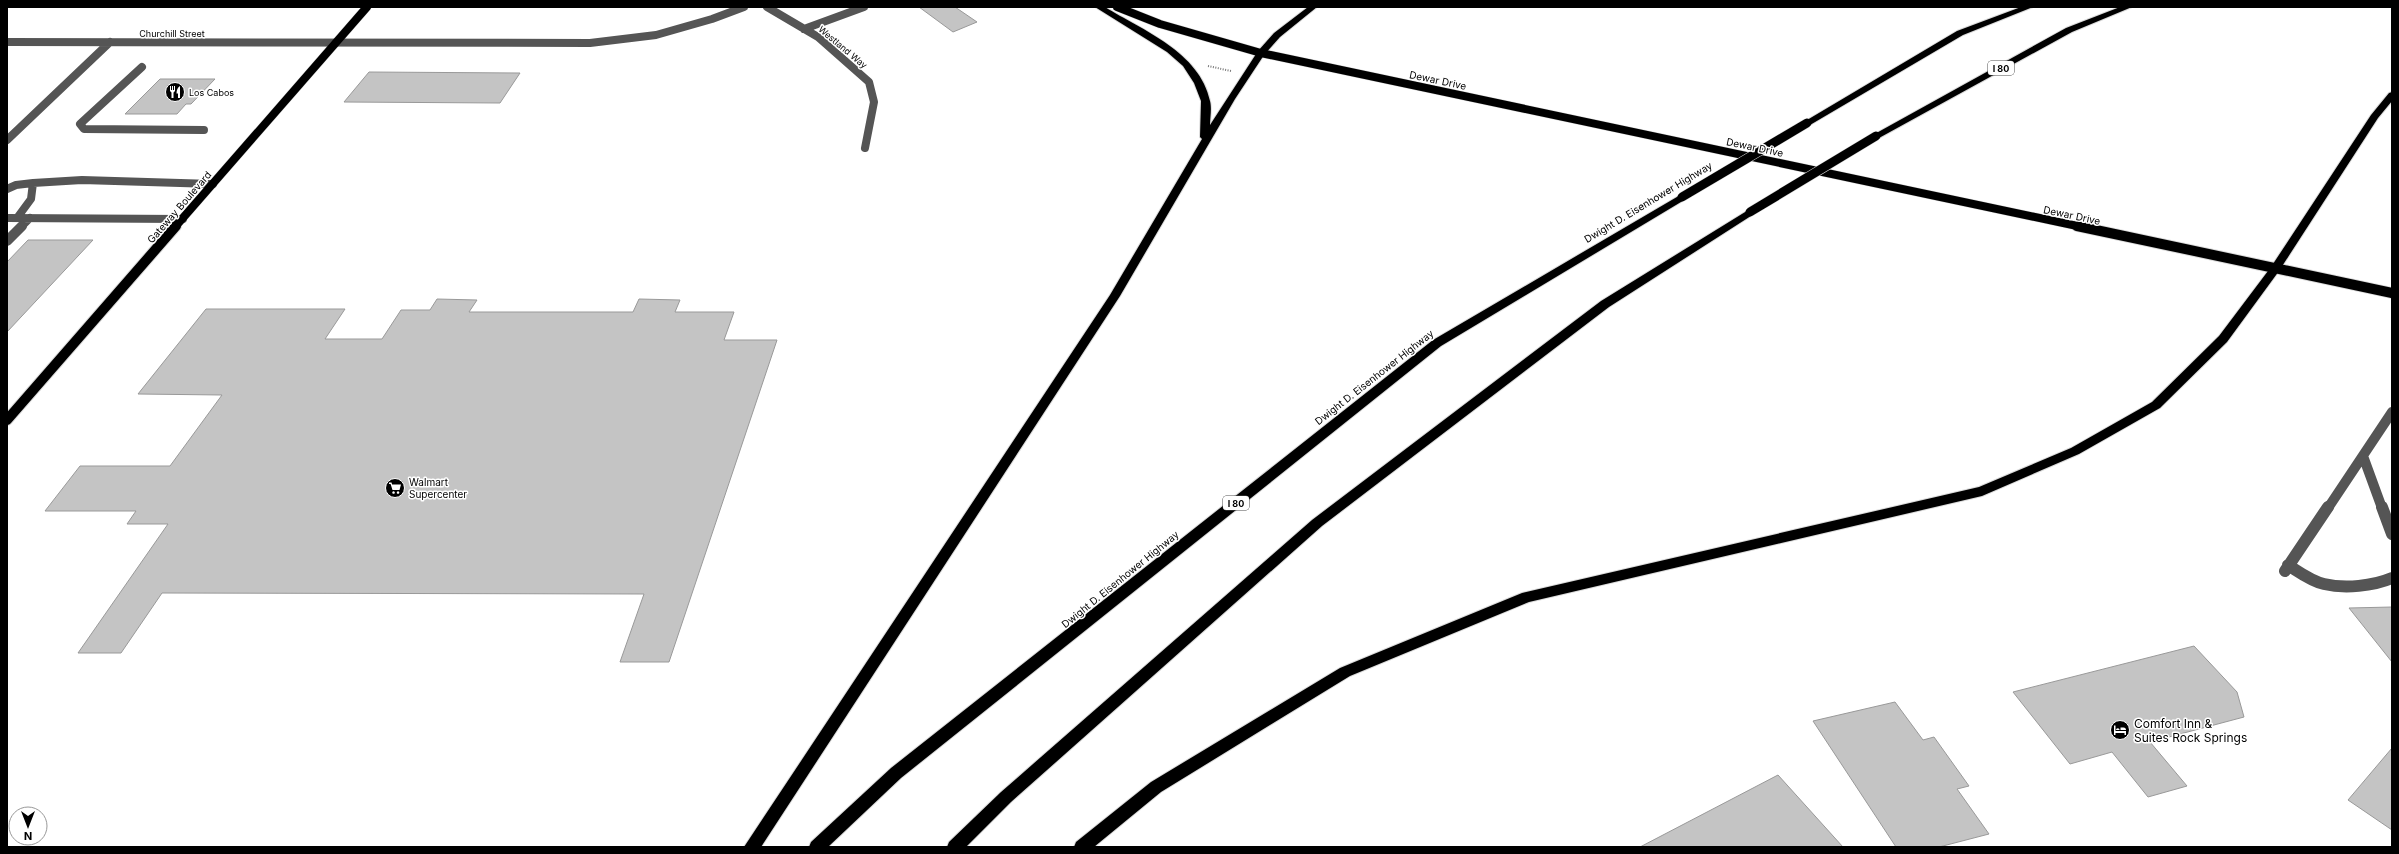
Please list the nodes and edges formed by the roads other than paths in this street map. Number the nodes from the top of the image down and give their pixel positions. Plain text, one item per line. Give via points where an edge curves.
1 (367, 7) edge
2 (744, 7) edge
3 (767, 7) edge
4 (842, 7) edge
5 (864, 7) edge
6 (1099, 7) edge
7 (1117, 7) edge
8 (1313, 7) edge
9 (2029, 7) edge
10 (2128, 7) edge
11 (851, 12) junction
12 (804, 29) junction
13 (7, 42) edge
14 (110, 42) junction
15 (336, 43) junction
16 (1261, 53) junction
17 (142, 67) dead end
18 (2392, 95) edge
19 (204, 130) dead end
20 (1205, 138) junction
21 (7, 140) edge
22 (865, 148) dead end
23 (34, 183) junction
24 (213, 184) junction
25 (7, 189) edge
26 (7, 218) edge
27 (18, 218) junction
28 (30, 218) junction
29 (183, 220) junction
30 (7, 241) edge
31 (2274, 269) junction
32 (2392, 293) edge
33 (2392, 412) edge
34 (7, 420) edge
35 (2363, 456) junction
36 (2392, 534) edge
37 (2392, 578) edge
38 (752, 847) edge
39 (817, 847) edge
40 (955, 847) edge
41 (1082, 847) edge

1 - 15 main road, Gateway Boulevard
2 - 15 street, Churchill Street via 712,20 656,35 597,42
3 - 12 street, Westland Way
4 - 11 street
5 - 11 street
6 - 20 highway via 1170,50 1186,64 1200,83 1206,101
7 - 16 main road, Dewar Drive via 1160,24
8 - 16 highway via 1279,33
9 - 39 highway, Dwight D. Eisenhower Highway / I 80, bridge via 1960,33 1437,343 896,773
10 - 40 highway, I 80, bridge via 2069,30 1876,136 1605,304 1317,523 1006,798
11 - 12 street
12 - 22 street, Westland Way via 818,37 869,82 874,102
13 - 14 street, Churchill Street
14 - 15 street, Churchill Street
14 - 21 street
15 - 24 main road, Gateway Boulevard
16 - 20 highway
16 - 31 main road, Dewar Drive
17 - 19 street via 80,124 84,129
18 - 31 highway via 2374,117
20 - 38 highway via 1115,296
23 - 24 street via 82,180
23 - 25 street
23 - 27 street via 31,199
24 - 29 main road, Gateway Boulevard
26 - 27 street
27 - 28 street
28 - 29 street
28 - 30 street
29 - 34 main road, Gateway Boulevard
31 - 32 main road, Dewar Drive
31 - 41 highway via 2223,339 2156,405 2075,451 1982,491 1527,597 1346,672 1156,787
33 - 35 street
35 - 36 street
35 - 37 street via 2286,568 2326,584 2371,584

